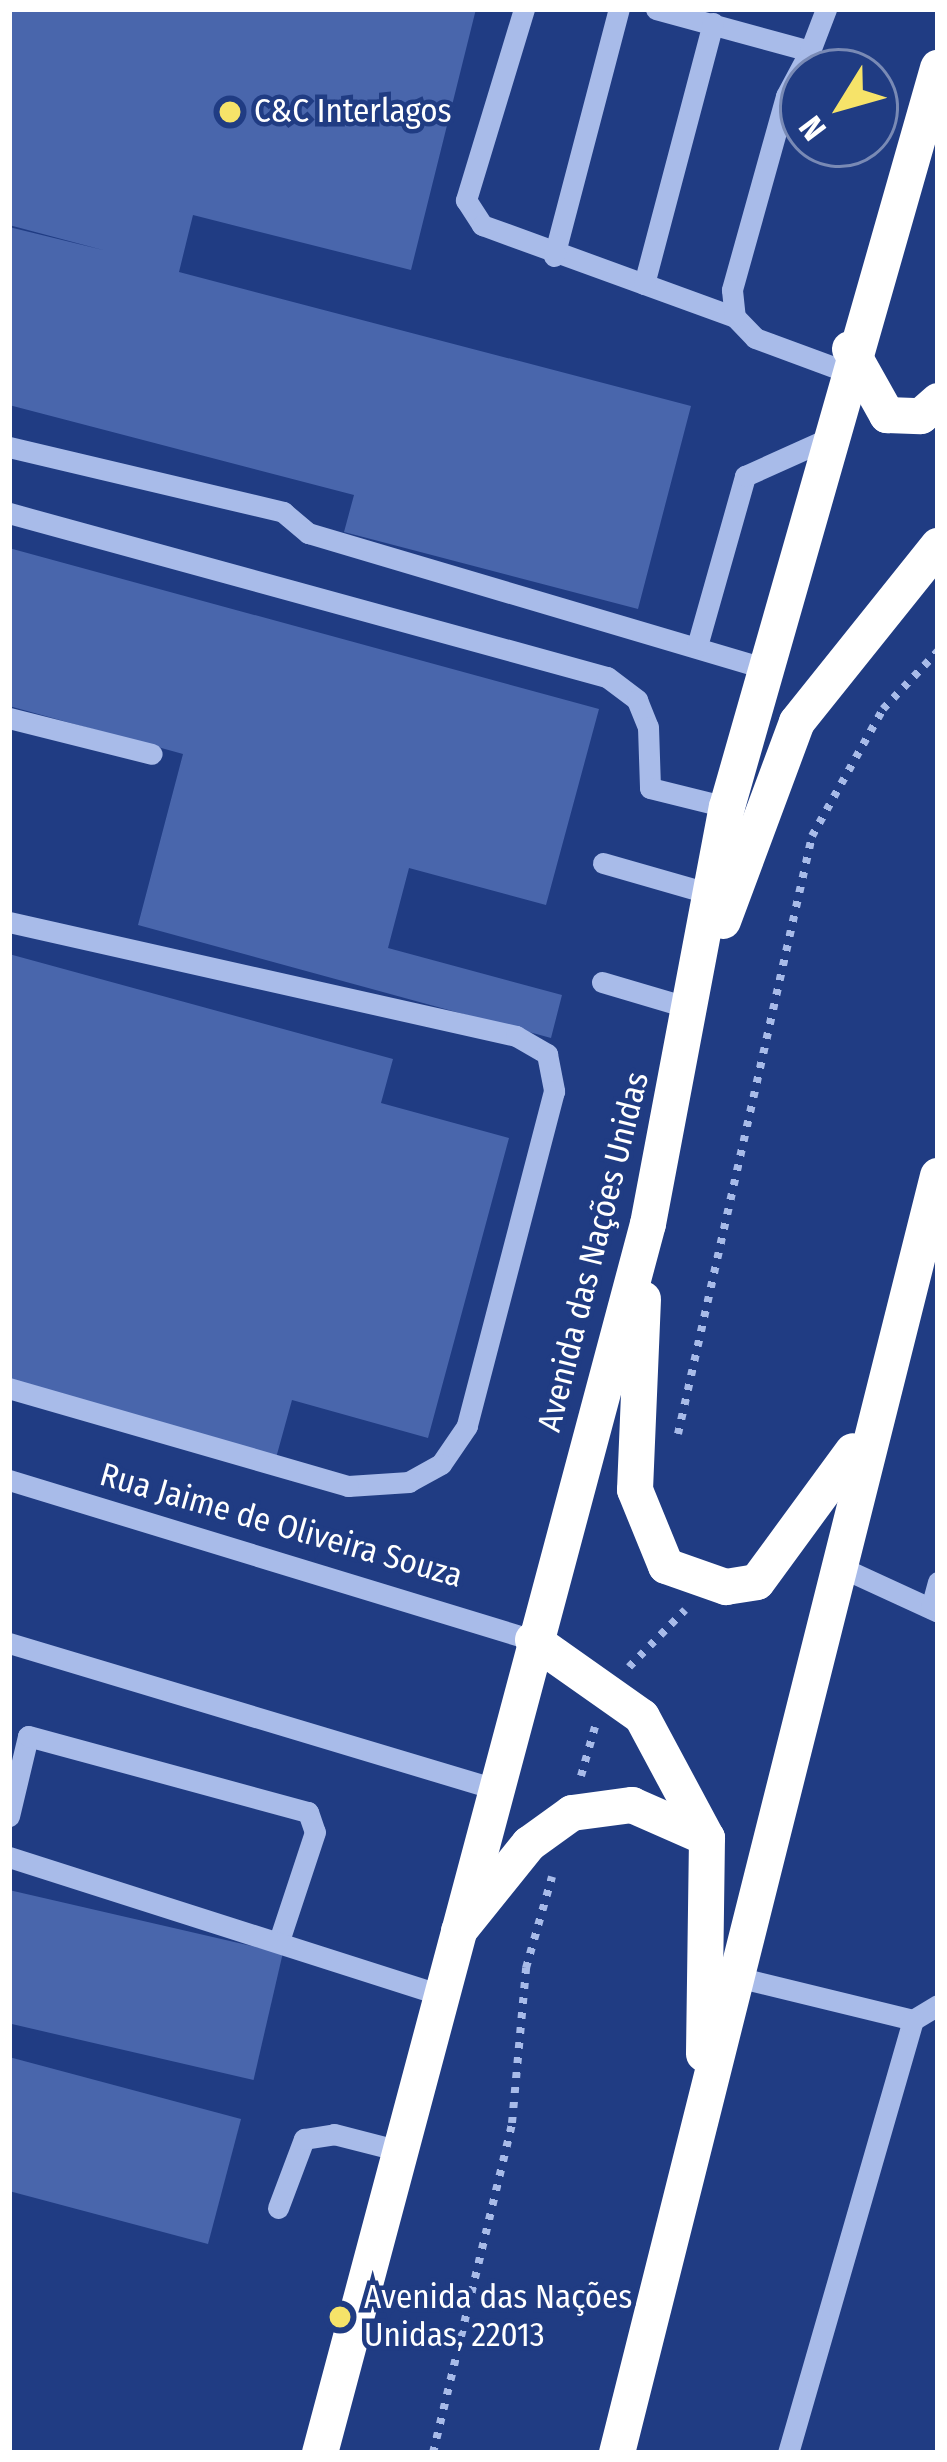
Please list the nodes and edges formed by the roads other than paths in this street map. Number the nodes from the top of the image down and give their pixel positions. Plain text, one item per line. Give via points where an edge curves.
1 (524, 9) edge
2 (619, 9) edge
3 (656, 9) edge
4 (826, 9) edge
5 (713, 23) junction
6 (800, 48) edge
7 (811, 48) edge
8 (938, 68) edge
9 (779, 121) edge
10 (554, 256) junction
11 (644, 284) junction
12 (735, 317) junction
13 (847, 360) junction
14 (938, 401) edge
15 (825, 440) junction
16 (9, 447) edge
17 (9, 512) edge
18 (938, 546) edge
19 (697, 646) junction
20 (766, 668) junction
21 (9, 718) edge
22 (152, 754) dead end
23 (727, 807) junction
24 (603, 862) dead end
25 (711, 894) junction
26 (9, 922) edge
27 (602, 982) dead end
28 (690, 1008) junction
29 (938, 1176) edge
30 (648, 1224) junction
31 (9, 1388) edge
32 (870, 1424) junction
33 (9, 1480) edge
34 (836, 1564) junction
35 (938, 1582) edge
36 (934, 1610) edge
37 (533, 1640) junction
38 (9, 1643) edge
39 (492, 1788) junction
40 (9, 1816) edge
41 (707, 1838) junction
42 (9, 1857) edge
43 (281, 1935) junction
44 (451, 1942) junction
45 (737, 1976) junction
46 (436, 1993) junction
47 (938, 2005) edge
48 (913, 2020) junction
49 (704, 2124) junction
50 (397, 2150) junction
51 (278, 2208) dead end
52 (320, 2453) edge
53 (617, 2453) edge
54 (788, 2453) edge

1 - 10 street via 466,200 482,225
2 - 10 street
3 - 5 street
4 - 7 street
5 - 6 street
5 - 11 street
8 - 13 highway, Avenida das Nações Unidas
9 - 12 street via 732,290
10 - 11 street
11 - 12 street
12 - 13 street via 755,338
13 - 14 highway via 887,415 922,416
13 - 15 highway, Avenida das Nações Unidas
15 - 19 street via 745,476
15 - 20 highway, Avenida das Nações Unidas
16 - 19 street via 283,512 308,532
17 - 23 street via 608,677 643,714 650,788
18 - 28 highway via 797,722
19 - 20 street
20 - 23 highway, Avenida das Nações Unidas
21 - 22 street
23 - 25 highway, Avenida das Nações Unidas
24 - 25 street
25 - 28 highway, Avenida das Nações Unidas
26 - 31 street via 516,1036 547,1054 554,1090 466,1426 425,1473 348,1486
27 - 28 street
28 - 30 highway, Avenida das Nações Unidas
29 - 32 highway
30 - 32 highway via 635,1490 665,1566 726,1587 757,1582 790,1550
30 - 37 highway, Avenida das Nações Unidas
32 - 34 highway
33 - 37 street, Rua Jaime de Oliveira Souza
34 - 36 street
34 - 45 highway
35 - 36 street
37 - 39 highway, Avenida das Nações Unidas
37 - 41 highway via 642,1717
38 - 39 street
39 - 44 highway, Avenida das Nações Unidas
40 - 43 street via 28,1736 308,1812 315,1832
41 - 44 highway via 632,1805 572,1813 529,1844
41 - 49 highway
42 - 43 street
43 - 46 street
44 - 46 highway, Avenida das Nações Unidas
45 - 48 street
45 - 49 highway
46 - 50 highway, Avenida das Nações Unidas
47 - 48 street
48 - 54 street
49 - 53 highway
50 - 51 street via 334,2134 304,2139
50 - 52 highway, Avenida das Nações Unidas

